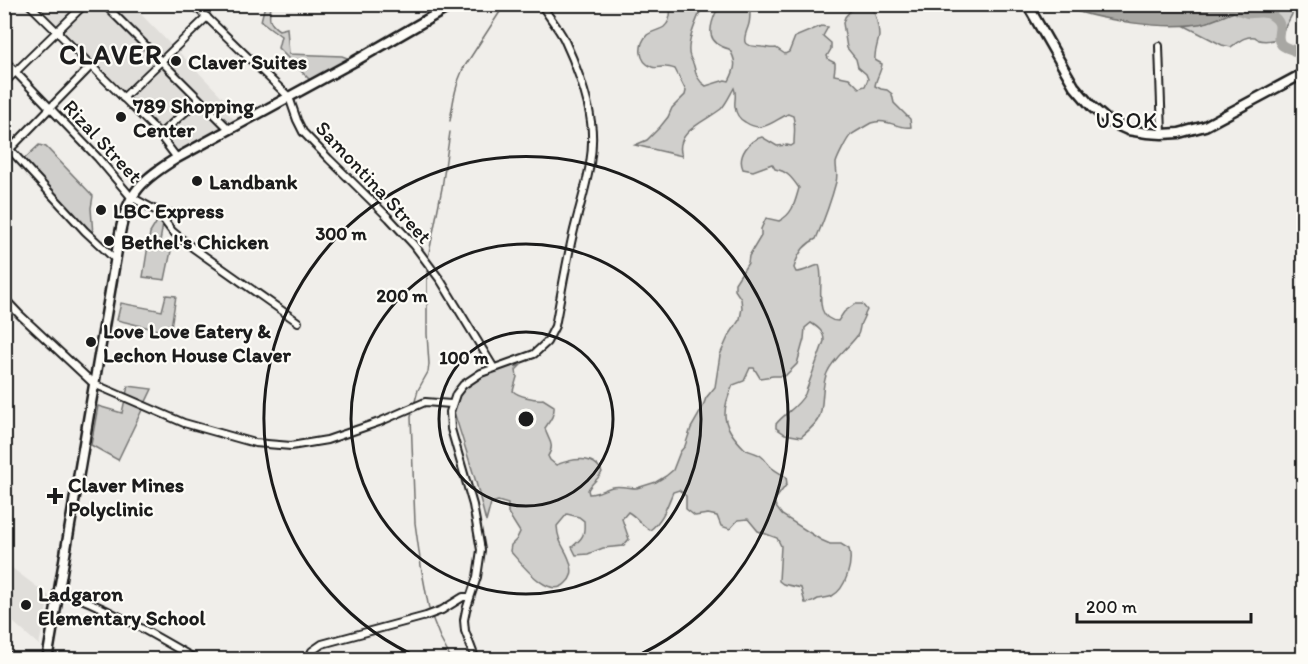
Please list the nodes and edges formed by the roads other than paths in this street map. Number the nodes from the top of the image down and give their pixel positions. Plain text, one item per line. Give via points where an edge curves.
1 (29, 4) edge
2 (85, 4) edge
3 (104, 4) edge
4 (193, 4) edge
5 (454, 4) edge
6 (541, 4) edge
7 (1027, 4) edge
8 (207, 17) junction
9 (56, 32) junction
10 (1159, 46) dead end
11 (4, 60) edge
12 (161, 61) junction
13 (91, 66) junction
14 (16, 72) junction
15 (1304, 73) edge
16 (4, 83) edge
17 (289, 97) junction
18 (123, 98) junction
19 (200, 100) junction
20 (50, 108) junction
21 (229, 129) junction
22 (160, 134) junction
23 (1162, 134) junction
24 (4, 143) edge
25 (10, 149) junction
26 (177, 158) junction
27 (131, 197) junction
28 (116, 260) junction
29 (4, 298) edge
30 (298, 322) dead end
31 (494, 368) junction
32 (94, 384) junction
33 (451, 405) junction
34 (58, 590) junction
35 (470, 597) junction
36 (47, 660) edge
37 (197, 660) edge
38 (308, 660) edge
39 (476, 660) edge

1 - 9 street
2 - 9 street
3 - 12 street
4 - 8 street, Samontina Street
5 - 17 highway
6 - 31 street via 564,39 586,100 593,138 591,157 552,334 534,354
7 - 23 highway via 1065,72 1092,107 1108,121 1128,130
8 - 12 street
8 - 17 street, Samontina Street
9 - 13 street
9 - 14 street
10 - 23 street
11 - 14 street, Rizal Street
12 - 18 street
12 - 19 street
13 - 18 street
13 - 20 street
14 - 16 street
14 - 20 street, Rizal Street
15 - 23 highway via 1205,126
17 - 21 highway
17 - 31 street, Samontina Street via 303,132 414,245 441,281
18 - 22 street
19 - 21 street
19 - 22 street
20 - 25 street
20 - 27 street, Rizal Street
21 - 26 highway
22 - 26 street
24 - 25 street
25 - 28 street
26 - 27 highway via 150,176
27 - 28 highway via 124,212
27 - 30 street, Rizal Street via 156,212 189,245
28 - 32 highway
29 - 32 street
31 - 33 street via 463,385
32 - 33 street via 184,423 255,443 291,446 327,440 425,402
32 - 34 highway
33 - 35 street via 451,429 473,504 481,550
34 - 36 highway
34 - 37 street via 118,616
35 - 38 street via 462,597 426,616 322,644
35 - 39 street via 464,626

